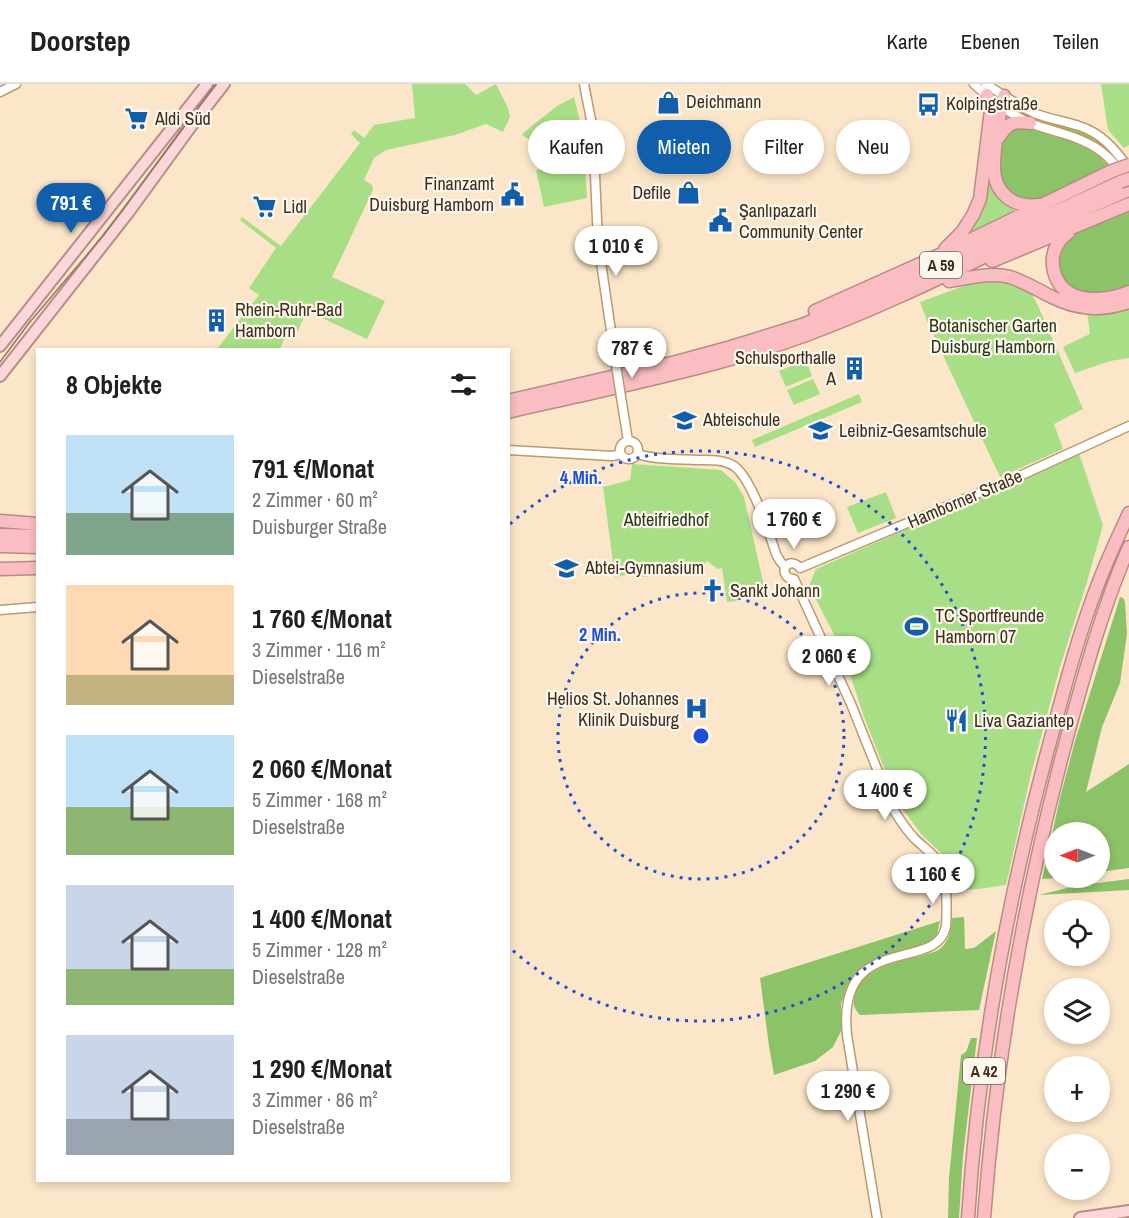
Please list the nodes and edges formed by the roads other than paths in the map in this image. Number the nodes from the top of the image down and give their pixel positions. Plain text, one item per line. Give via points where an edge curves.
1 (16, 84) edge
2 (207, 84) edge
3 (224, 84) edge
4 (584, 84) edge
5 (974, 84) edge
6 (986, 90) edge
7 (0, 92) edge
8 (998, 103) junction
9 (1030, 123) junction
10 (996, 141) junction
11 (1129, 166) edge
12 (1127, 188) edge
13 (1045, 204) junction
14 (1079, 224) junction
15 (929, 260) junction
16 (949, 281) junction
17 (1129, 292) edge
18 (1129, 302) edge
19 (849, 318) junction
20 (757, 339) junction
21 (0, 346) edge
22 (0, 376) edge
23 (510, 401) edge
24 (510, 412) edge
25 (1129, 426) edge
26 (628, 441) junction
27 (510, 450) edge
28 (620, 453) junction
29 (637, 454) junction
30 (1129, 513) edge
31 (0, 521) edge
32 (36, 524) edge
33 (0, 535) edge
34 (36, 536) edge
35 (0, 546) edge
36 (36, 547) edge
37 (1129, 547) edge
38 (785, 567) junction
39 (36, 568) edge
40 (800, 568) junction
41 (0, 569) edge
42 (794, 579) junction
43 (36, 608) edge
44 (0, 610) edge
45 (1129, 1210) edge
46 (877, 1218) edge
47 (968, 1218) edge
48 (984, 1218) edge
49 (1080, 1218) edge

1 - 7 street
2 - 21 main road
3 - 22 main road
4 - 26 street, bridge via 593,130 598,242
5 - 6 street
6 - 8 highway
6 - 8 street
8 - 9 street
8 - 10 highway
8 - 11 street via 1081,126 1108,142
8 - 15 highway via 980,198 973,215 950,245
9 - 10 highway via 1009,124
9 - 12 street via 1074,137 1103,152 1115,164
10 - 13 highway via 994,169 999,189 1017,204
11 - 13 highway, bridge
12 - 14 highway
12 - 19 highway, A 59
12 - 20 highway, A 59 via 802,325
13 - 15 highway
14 - 16 highway
14 - 17 highway via 1059,241 1054,253 1054,272 1059,283 1073,295 1085,298 1101,299
15 - 20 highway via 786,322
16 - 18 highway via 995,275 1078,307 1101,309
16 - 19 highway via 877,312
19 - 24 highway, A 59 via 723,361
20 - 23 highway, A 59
25 - 40 street, Hamborner Straße
26 - 28 street via 621,445
26 - 29 street via 636,445
27 - 28 street via 612,456
28 - 29 street via 628,459
29 - 38 street via 716,460 733,466 743,475
30 - 47 highway, A 42 via 1097,585 1070,669 1025,841 991,1016
31 - 32 highway
33 - 34 highway
35 - 36 highway
37 - 48 highway, A 42 via 1086,668 1041,840 1007,1016
38 - 40 street via 793,563
38 - 42 street via 786,576
39 - 41 highway
40 - 42 street
42 - 46 street via 894,809 902,825 938,861 945,889 946,931 938,943 889,958 866,970 856,980 848,1000 845,1022
43 - 44 street
45 - 49 main road

